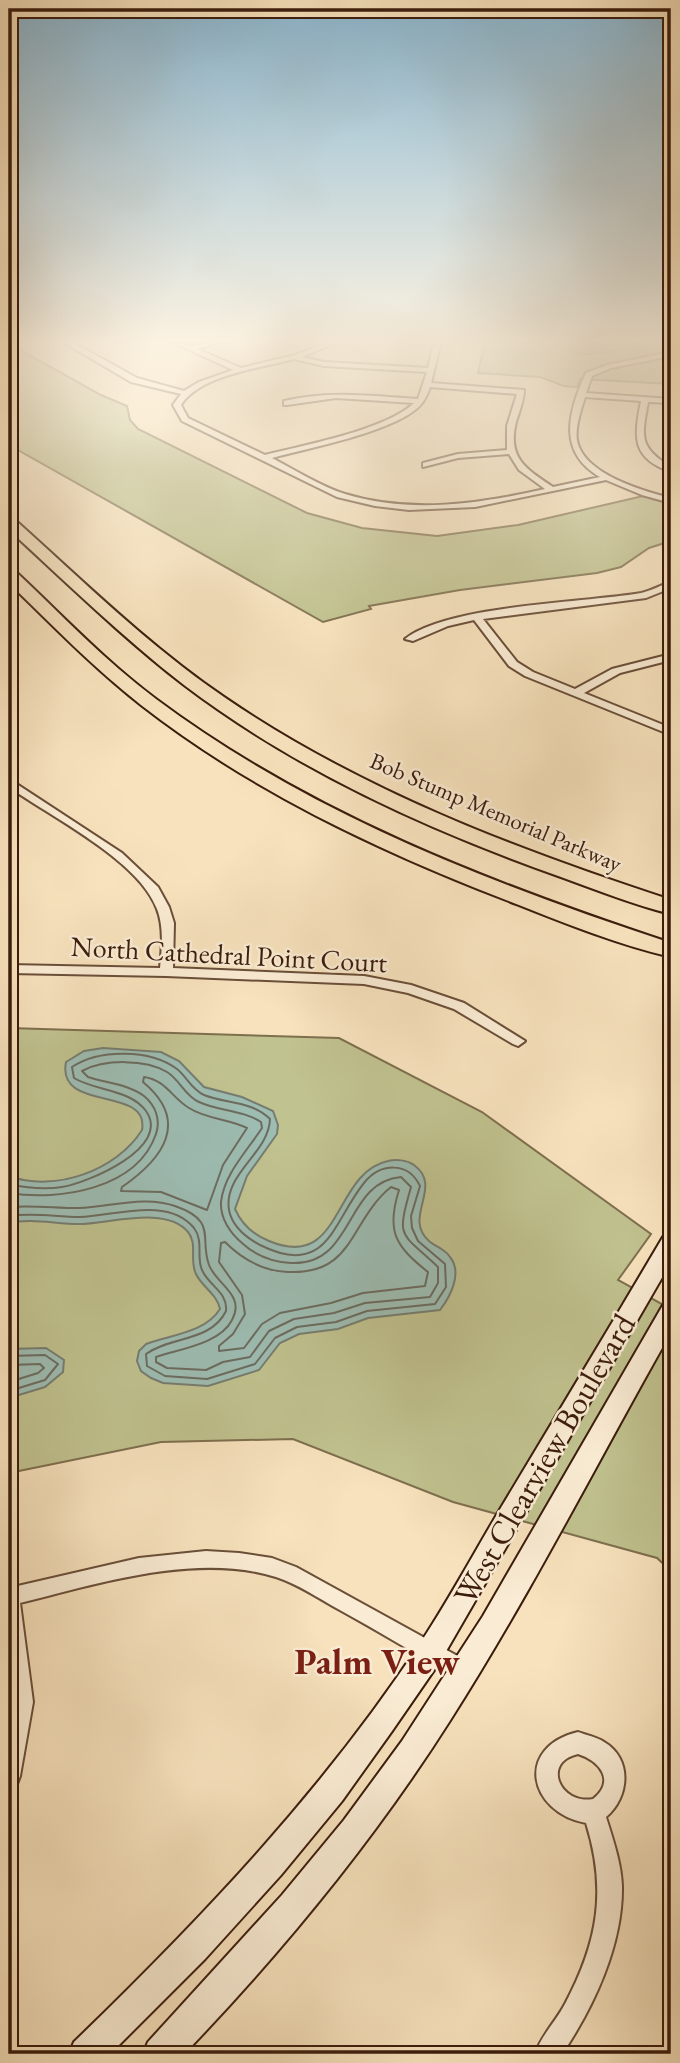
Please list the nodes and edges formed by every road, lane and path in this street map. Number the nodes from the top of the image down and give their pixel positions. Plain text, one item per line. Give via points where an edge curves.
1 (224, 438) edge
2 (333, 438) edge
3 (508, 438) edge
4 (573, 438) edge
5 (639, 438) edge
6 (510, 452) junction
7 (264, 458) junction
8 (426, 465) dead end
9 (671, 470) edge
10 (608, 477) junction
11 (551, 490) junction
12 (671, 501) edge
13 (9, 522) edge
14 (9, 574) edge
15 (671, 585) edge
16 (476, 617) junction
17 (410, 639) dead end
18 (671, 657) edge
19 (574, 694) junction
20 (671, 732) edge
21 (9, 782) edge
22 (671, 907) edge
23 (671, 950) edge
24 (9, 969) edge
25 (166, 972) junction
26 (518, 1041) dead end
27 (671, 1243) edge
28 (671, 1311) edge
29 (9, 1598) edge
30 (431, 1651) junction
31 (465, 1671) junction
32 (9, 1776) edge
33 (593, 1811) dead end
34 (86, 2054) edge
35 (160, 2054) edge
36 (547, 2054) edge

1 - 7 street
2 - 7 street
3 - 6 street
4 - 10 street via 586,463
5 - 9 street via 643,451
6 - 8 street via 458,456
6 - 11 street via 520,468
7 - 11 street via 340,495 411,509 463,508
10 - 11 street
10 - 12 street
13 - 22 highway, Bob Stump Memorial Parkway via 167,664 286,744 463,831
14 - 23 highway via 149,702 259,774 426,859
15 - 16 street via 646,595
16 - 17 street
16 - 19 street via 513,664
18 - 19 street via 616,671
19 - 20 street
21 - 25 street via 147,879 163,906 169,939
24 - 25 street, North Cathedral Point Court
25 - 26 street, North Cathedral Point Court via 364,981 411,989 458,1006
27 - 30 street, West Clearview Boulevard
28 - 31 street, West Clearview Boulevard
29 - 30 street via 135,1567 205,1559 236,1561 274,1567 310,1583
29 - 32 street via 22,1702
30 - 31 street
30 - 34 street, West Clearview Boulevard via 295,1834 229,1909
31 - 35 street, West Clearview Boulevard via 339,1852
33 - 36 street via 609,1864 607,1920 581,1997

